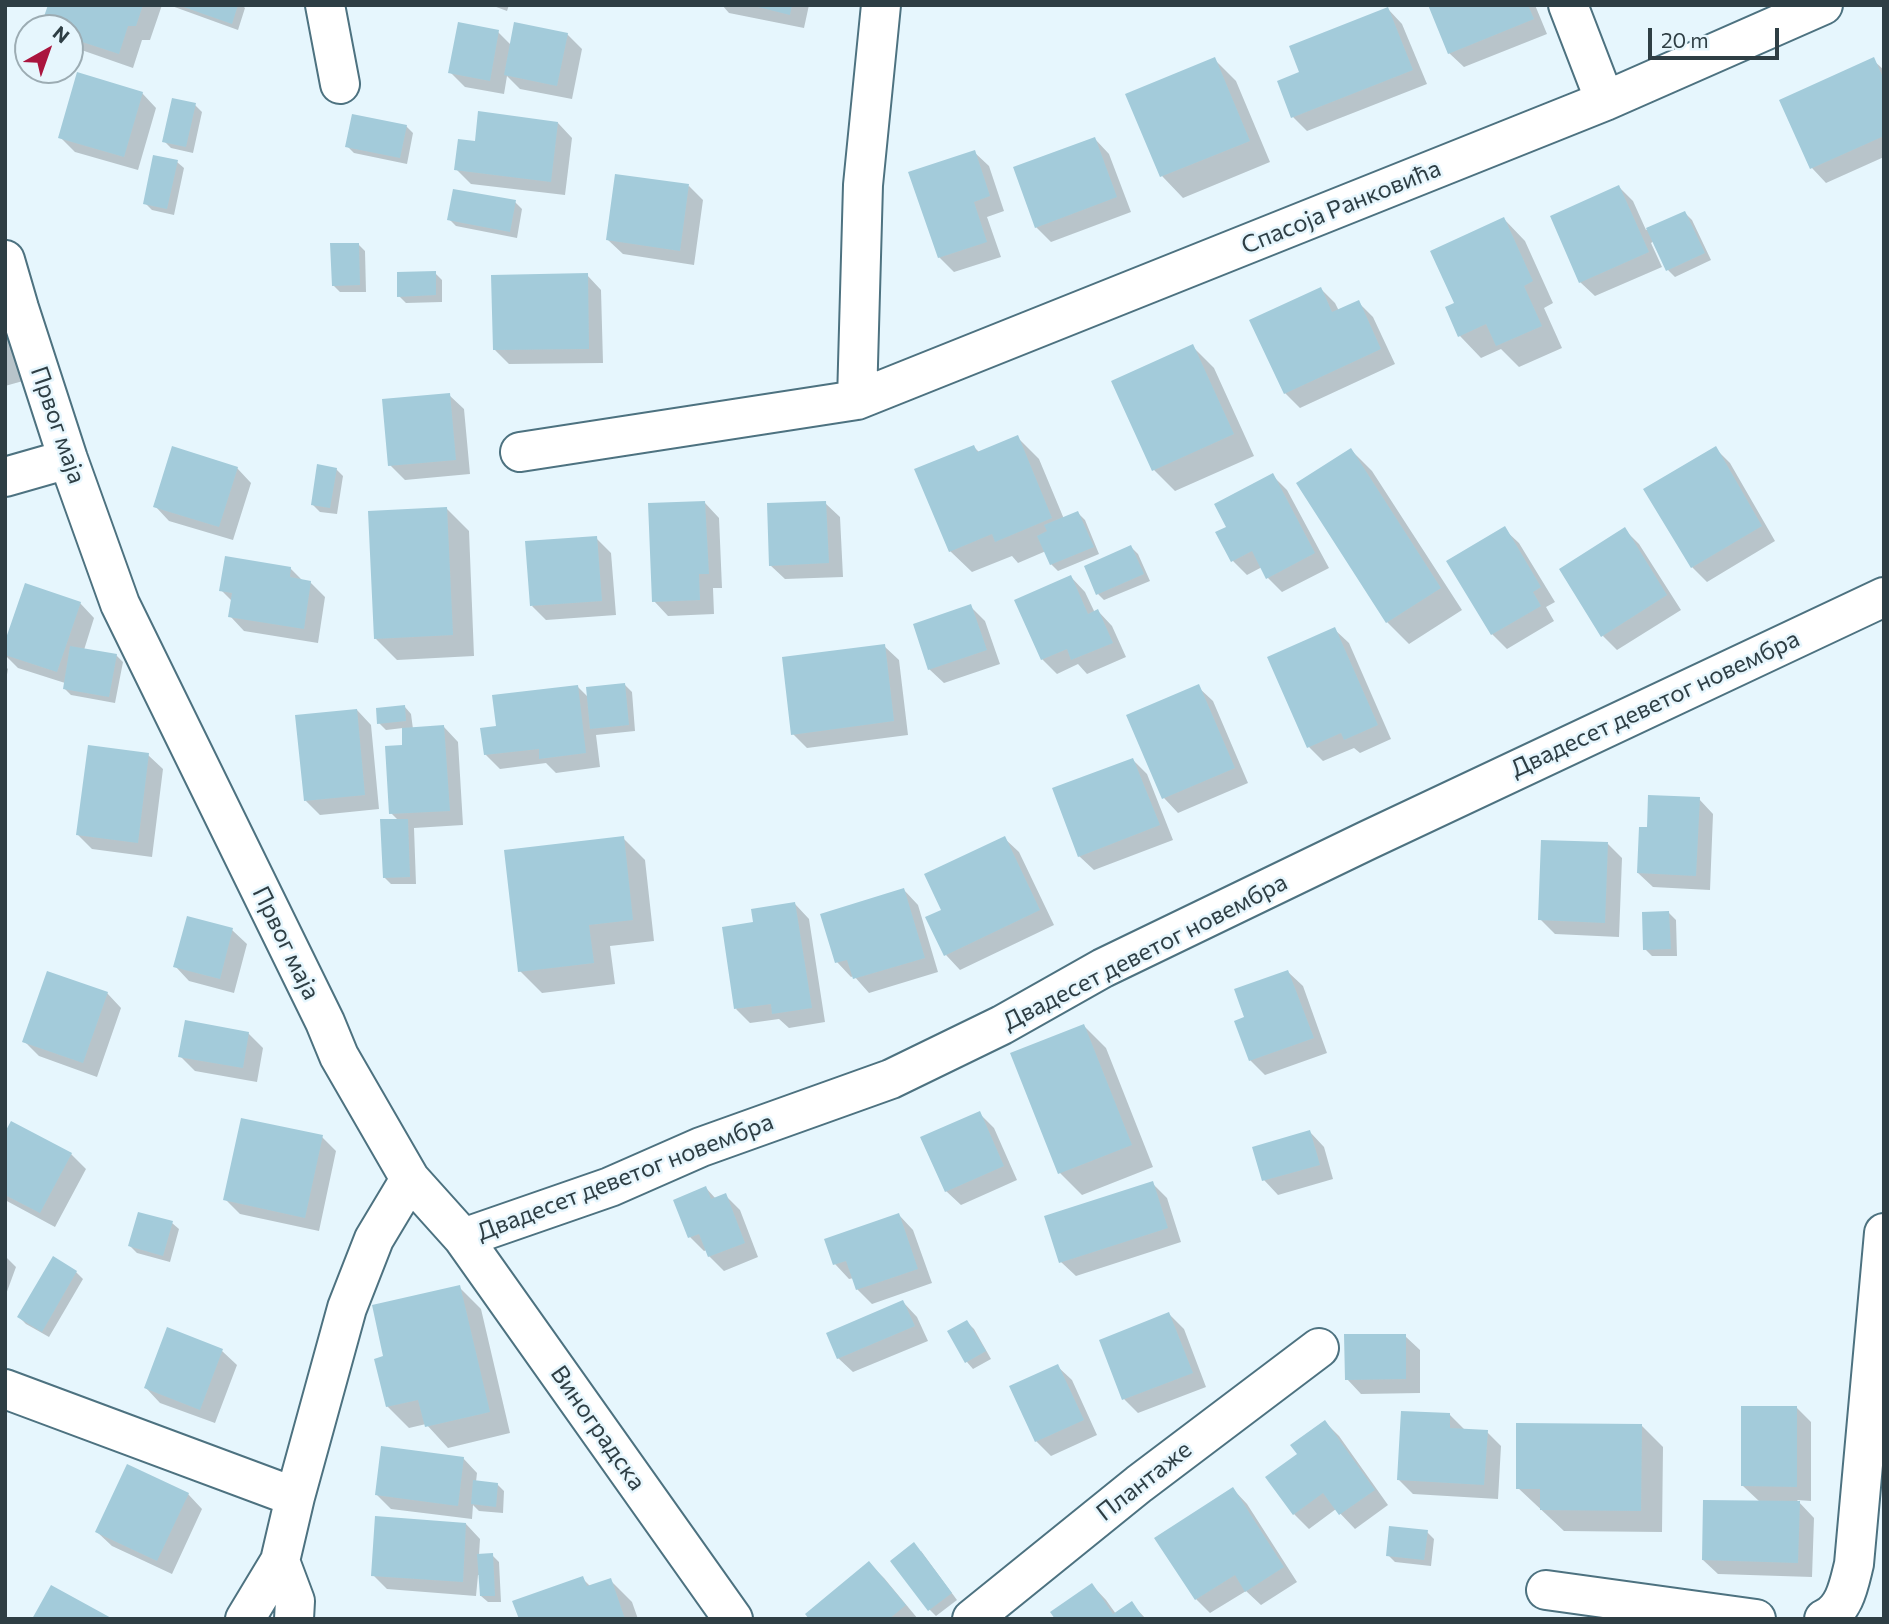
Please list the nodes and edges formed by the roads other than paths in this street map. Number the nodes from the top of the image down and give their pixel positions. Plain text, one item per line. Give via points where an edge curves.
1 (325, 5) edge
2 (881, 5) edge
3 (1568, 5) edge
4 (1823, 5) edge
5 (340, 84) dead end
6 (1605, 101) junction
7 (5, 260) edge
8 (857, 400) junction
9 (520, 452) dead end
10 (68, 458) junction
11 (5, 477) edge
12 (1884, 597) edge
13 (410, 1179) junction
14 (1884, 1233) edge
15 (463, 1238) junction
16 (1319, 1348) dead end
17 (5, 1389) edge
18 (295, 1497) junction
19 (280, 1561) junction
20 (1546, 1590) dead end
21 (245, 1619) edge
22 (294, 1619) edge
23 (733, 1619) edge
24 (972, 1619) edge
25 (1756, 1619) edge
26 (1824, 1619) edge

1 - 5 street
2 - 8 street via 863,185
3 - 6 street
4 - 6 street, Спасоја Ранковића
6 - 8 street, Спасоја Ранковића
7 - 10 street, Првог маја
8 - 9 street, Спасоја Ранковића
10 - 11 street
10 - 13 street, Првог маја via 120,604 339,1056
12 - 15 street, Двадесет деветог новембра via 1368,839 891,1079
13 - 15 street, Двадесет деветог новембра
13 - 18 street via 374,1239 347,1307
14 - 26 street via 1854,1564 1847,1594
15 - 23 street, Виноградска
16 - 24 street, Плантаже via 1139,1484
17 - 18 street
18 - 19 street
19 - 21 street
19 - 22 street via 295,1601
20 - 25 street

